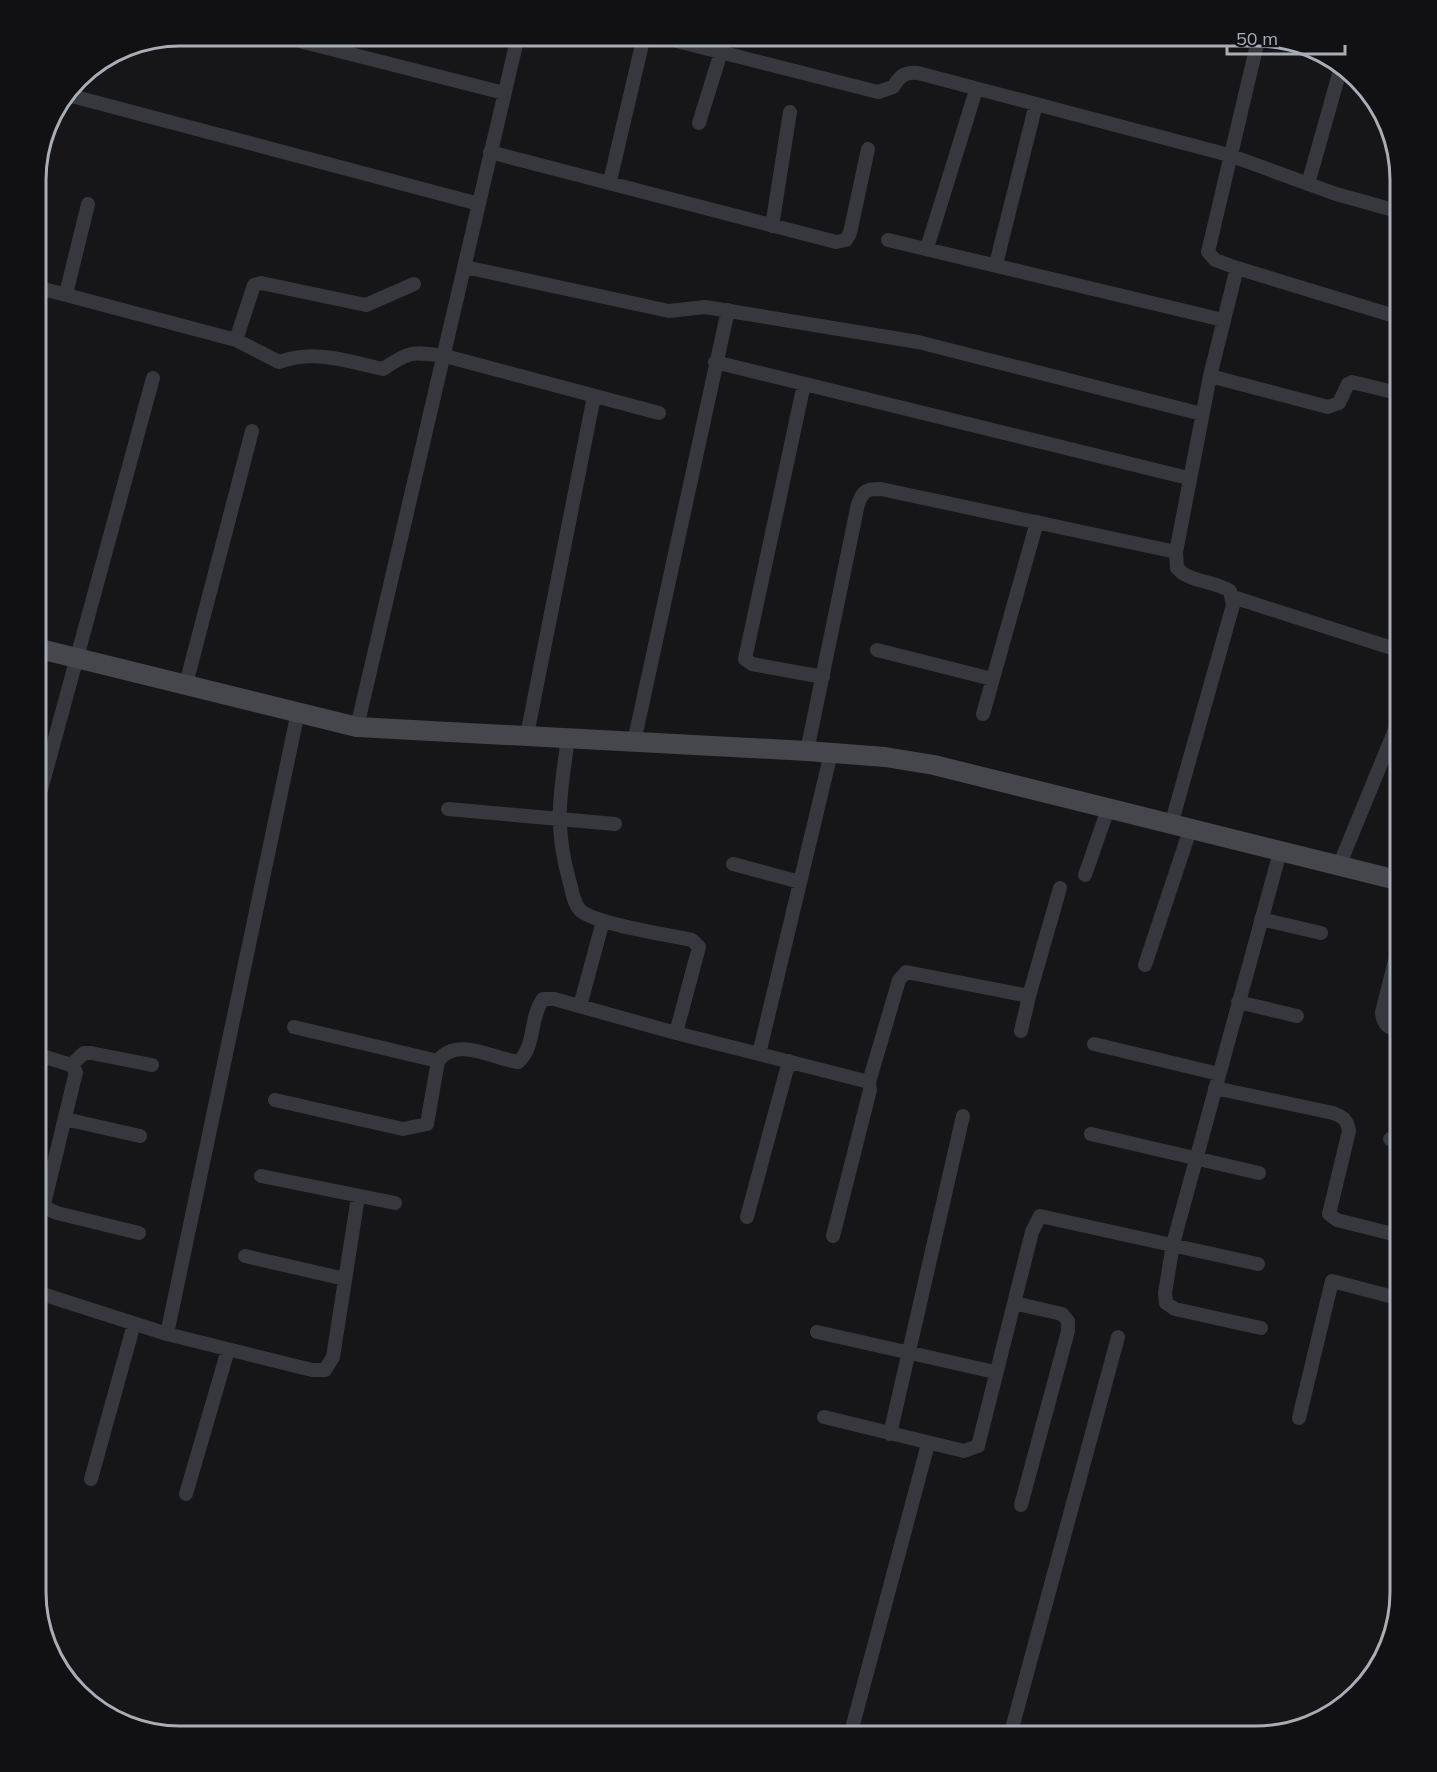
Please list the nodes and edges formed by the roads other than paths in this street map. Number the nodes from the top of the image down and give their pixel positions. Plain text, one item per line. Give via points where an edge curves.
1 (323, 47) edge
2 (515, 47) edge
3 (641, 47) edge
4 (701, 47) edge
5 (1255, 47) edge
6 (721, 52) junction
7 (1339, 75) edge
8 (976, 90) junction
9 (504, 93) junction
10 (76, 97) edge
11 (1036, 104) junction
12 (790, 112) dead end
13 (699, 123) dead end
14 (868, 149) dead end
15 (490, 152) junction
16 (1229, 155) junction
17 (610, 182) junction
18 (1308, 184) junction
19 (88, 204) dead end
20 (479, 204) junction
21 (1390, 209) edge
22 (772, 226) junction
23 (888, 240) dead end
24 (927, 248) junction
25 (996, 264) junction
26 (465, 267) junction
27 (1237, 268) junction
28 (414, 284) dead end
29 (47, 289) edge
30 (66, 294) junction
31 (728, 310) junction
32 (1390, 315) edge
33 (1222, 321) junction
34 (236, 340) junction
35 (445, 356) junction
36 (715, 362) junction
37 (1210, 376) junction
38 (153, 378) dead end
39 (804, 384) junction
40 (1390, 391) edge
41 (594, 396) junction
42 (659, 413) dead end
43 (1202, 414) junction
44 (252, 430) dead end
45 (1188, 478) junction
46 (1037, 522) junction
47 (1176, 552) junction
48 (1233, 597) junction
49 (1390, 647) edge
50 (47, 650) edge
51 (877, 650) dead end
52 (75, 657) junction
53 (823, 677) junction
54 (992, 679) junction
55 (186, 684) junction
56 (298, 712) junction
57 (983, 714) dead end
58 (357, 727) junction
59 (527, 735) junction
60 (568, 739) junction
61 (634, 742) junction
62 (1390, 742) edge
63 (807, 751) junction
64 (831, 753) junction
65 (47, 767) edge
66 (448, 809) dead end
67 (1108, 809) junction
68 (557, 819) junction
69 (615, 824) dead end
70 (1181, 828) junction
71 (1280, 852) junction
72 (734, 864) dead end
73 (1339, 866) junction
74 (1085, 875) dead end
75 (1390, 878) edge
76 (800, 882) junction
77 (1060, 888) dead end
78 (1261, 919) junction
79 (603, 921) junction
80 (1321, 933) dead end
81 (1145, 965) dead end
82 (1390, 983) edge
83 (1029, 996) junction
84 (1238, 1002) junction
85 (580, 1006) junction
86 (1297, 1016) dead end
87 (294, 1027) dead end
88 (1390, 1028) edge
89 (1021, 1031) dead end
90 (676, 1033) junction
91 (1094, 1044) dead end
92 (759, 1054) junction
93 (46, 1057) edge
94 (438, 1061) junction
95 (789, 1061) junction
96 (71, 1065) junction
97 (152, 1065) dead end
98 (1219, 1074) junction
99 (869, 1082) junction
100 (1215, 1088) junction
101 (275, 1100) dead end
102 (963, 1116) dead end
103 (65, 1119) junction
104 (1091, 1134) dead end
105 (140, 1136) dead end
106 (1197, 1158) junction
107 (1259, 1173) dead end
108 (261, 1176) dead end
109 (46, 1195) edge
110 (358, 1197) junction
111 (395, 1203) dead end
112 (46, 1207) edge
113 (747, 1217) dead end
114 (139, 1233) dead end
115 (1390, 1233) edge
116 (832, 1236) dead end
117 (1173, 1244) junction
118 (245, 1256) dead end
119 (1258, 1264) dead end
120 (345, 1279) junction
121 (46, 1296) edge
122 (1390, 1296) edge
123 (1014, 1302) junction
124 (134, 1324) junction
125 (1261, 1328) dead end
126 (817, 1332) dead end
127 (167, 1334) junction
128 (1118, 1337) dead end
129 (228, 1350) junction
130 (908, 1352) junction
131 (995, 1372) junction
132 (824, 1417) dead end
133 (1299, 1418) dead end
134 (890, 1434) junction
135 (928, 1444) junction
136 (91, 1479) dead end
137 (186, 1494) dead end
138 (1021, 1506) dead end
139 (853, 1726) edge
140 (1013, 1726) edge

1 - 9 street
2 - 9 street
3 - 17 street
4 - 6 street
5 - 16 street
6 - 8 street via 878,92 893,87 900,75 908,72
6 - 13 street
7 - 18 street
8 - 11 street
8 - 24 street
9 - 15 street
10 - 20 street
11 - 16 street
11 - 25 street
12 - 22 street
14 - 22 street via 846,240 836,242
15 - 17 street
15 - 20 street
16 - 18 street
16 - 27 street via 1208,252 1215,260
17 - 22 street
18 - 21 street
19 - 30 street
20 - 26 street
23 - 24 street
24 - 25 street
25 - 33 street
26 - 31 street via 669,311 705,307
26 - 35 street
27 - 32 street
27 - 33 street
28 - 34 street via 366,305 261,283 254,285
29 - 30 street
30 - 34 street
31 - 36 street
31 - 43 street via 918,342
33 - 37 street
34 - 35 street via 279,362 299,355 383,369 414,352
35 - 41 street
35 - 58 street
36 - 39 street
36 - 61 street
37 - 40 street via 1328,407 1339,403 1352,382
37 - 43 street
38 - 52 street
39 - 45 street
39 - 53 street via 745,659 752,664
41 - 42 street
41 - 59 street
43 - 45 street
44 - 55 street
45 - 47 street
46 - 47 street
46 - 53 street via 868,489 858,504
46 - 54 street
47 - 48 street via 1177,568 1184,575 1223,586
48 - 49 street
48 - 70 street
50 - 52 street
51 - 54 street
52 - 55 street
52 - 65 street
53 - 63 street
54 - 57 street
55 - 56 street
56 - 58 street
56 - 127 street
58 - 59 street
59 - 60 street
60 - 61 street
60 - 68 street
61 - 63 street
62 - 73 street
63 - 64 street
64 - 67 street via 934,765
64 - 76 street
66 - 68 street
67 - 70 street
67 - 74 street
68 - 69 street
68 - 79 street via 574,900 580,910
70 - 71 street
70 - 81 street
71 - 73 street
71 - 78 street
72 - 76 street
73 - 75 street
76 - 92 street
77 - 83 street
78 - 80 street
78 - 84 street
79 - 85 street
79 - 90 street via 697,943 699,952
82 - 88 street via 1383,1012 1383,1021
83 - 89 street
83 - 99 street via 906,972 898,980
84 - 86 street
84 - 98 street
85 - 90 street
85 - 94 street via 543,999 537,1007 526,1055 518,1062 464,1048 452,1048
87 - 94 street
90 - 92 street
91 - 98 street
92 - 95 street
93 - 96 street
94 - 101 street via 427,1124 417,1127 403,1129
95 - 99 street
95 - 113 street
96 - 97 street via 84,1053
96 - 103 street via 76,1072
98 - 100 street
99 - 116 street
100 - 106 street
100 - 115 street via 1343,1117 1349,1131 1329,1210 1331,1217
102 - 130 street
103 - 105 street
103 - 109 street
104 - 106 street
106 - 107 street
106 - 117 street
108 - 110 street
110 - 111 street
110 - 120 street
112 - 114 street via 57,1213
117 - 119 street
117 - 123 street via 1040,1216 1032,1232
117 - 125 street via 1165,1293 1167,1303 1174,1309
118 - 120 street
120 - 129 street via 333,1357 324,1370
121 - 124 street
122 - 133 street via 1332,1281
123 - 131 street
123 - 138 street via 1062,1314 1068,1321
124 - 127 street
124 - 136 street
126 - 130 street
127 - 129 street
128 - 140 street
129 - 137 street
130 - 131 street
130 - 134 street
131 - 135 street via 978,1446 964,1451
132 - 134 street
134 - 135 street
135 - 139 street

